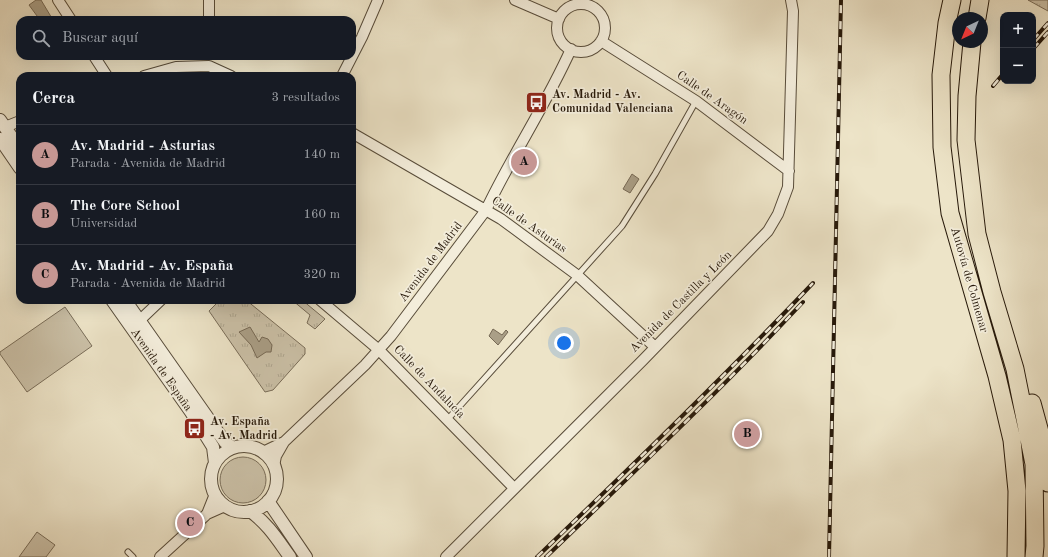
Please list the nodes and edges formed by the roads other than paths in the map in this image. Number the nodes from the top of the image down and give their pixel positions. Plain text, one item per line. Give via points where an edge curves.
1 (58, 0) edge
2 (209, 0) edge
3 (378, 0) edge
4 (515, 0) edge
5 (791, 0) edge
6 (946, 0) edge
7 (952, 0) edge
8 (980, 0) edge
9 (584, 2) edge
10 (977, 12) edge
11 (68, 16) edge
12 (209, 16) edge
13 (559, 19) junction
14 (947, 24) junction
15 (601, 41) junction
16 (971, 48) edge
17 (356, 49) edge
18 (571, 49) junction
19 (97, 60) edge
20 (350, 60) edge
21 (208, 61) edge
22 (104, 72) edge
23 (158, 72) edge
24 (226, 72) edge
25 (344, 72) edge
26 (696, 101) junction
27 (16, 122) edge
28 (2, 124) edge
29 (356, 135) edge
30 (0, 139) edge
31 (16, 143) edge
32 (16, 162) edge
33 (789, 171) junction
34 (973, 198) junction
35 (486, 210) junction
36 (577, 275) junction
37 (115, 304) edge
38 (128, 304) edge
39 (158, 304) edge
40 (325, 304) edge
41 (139, 321) junction
42 (655, 347) junction
43 (379, 350) junction
44 (997, 376) junction
45 (448, 419) junction
46 (284, 442) junction
47 (233, 448) junction
48 (263, 452) junction
49 (215, 463) junction
50 (274, 466) junction
51 (1048, 482) edge
52 (514, 488) junction
53 (215, 494) junction
54 (268, 501) junction
55 (225, 506) junction
56 (250, 511) junction
57 (207, 514) junction
58 (128, 552) dead end
59 (133, 557) edge
60 (160, 557) edge
61 (290, 557) edge
62 (306, 557) edge
63 (446, 557) edge
64 (1008, 557) edge
65 (1016, 557) edge
66 (1034, 557) edge

1 - 11 street
2 - 12 street
3 - 17 street
4 - 13 street
5 - 33 street, Avenida de Castilla y León
6 - 14 highway
7 - 14 highway, Autovía de Colmenar
8 - 10 highway
9 - 13 street via 569,7
9 - 15 street via 600,13 604,28
13 - 18 street via 560,39
14 - 44 highway, Autovía de Colmenar via 941,75 942,147 950,213
15 - 18 street via 587,51
15 - 26 street, Calle de Aragón
16 - 34 highway, Autovía de Colmenar via 966,140
18 - 35 street, Avenida de Madrid via 538,116
19 - 22 street
20 - 25 street
21 - 23 street
21 - 24 street
26 - 33 street, Calle de Aragón
26 - 36 lane via 622,226
27 - 28 street
28 - 31 street
29 - 35 street, Calle de Asturias
30 - 32 street
33 - 42 street, Avenida de Castilla y León via 788,187 778,214 768,231
34 - 51 highway via 984,225 992,262 1027,381 1041,436
34 - 66 highway, Autovía de Colmenar via 977,234 1015,369 1034,464
35 - 36 street, Calle de Asturias
35 - 43 street, Avenida de Madrid
36 - 42 street, Calle de Asturias
36 - 45 lane
37 - 49 street, Avenida de España via 208,439 213,447
38 - 41 street, Avenida de España
39 - 41 street
40 - 43 street, Calle de Andalucía
41 - 47 street, Avenida de España via 225,442
42 - 52 street, Avenida de Castilla y León
43 - 45 street, Calle de Andalucía
43 - 46 street, Avenida de Madrid
44 - 64 highway via 1009,471
44 - 65 highway, Autovía de Colmenar via 1014,456 1017,491
45 - 52 street, Calle de Andalucía
46 - 48 street, Avenida de Madrid
46 - 50 street
47 - 48 street via 250,447
47 - 49 street
48 - 50 street
49 - 53 street via 211,484
50 - 54 street via 276,483 274,493
52 - 63 street, Avenida de Castilla y León
53 - 55 street
53 - 57 street
54 - 56 street
54 - 62 street
55 - 56 street via 236,511
55 - 57 street
56 - 61 street via 262,519
57 - 60 street
58 - 59 lane

